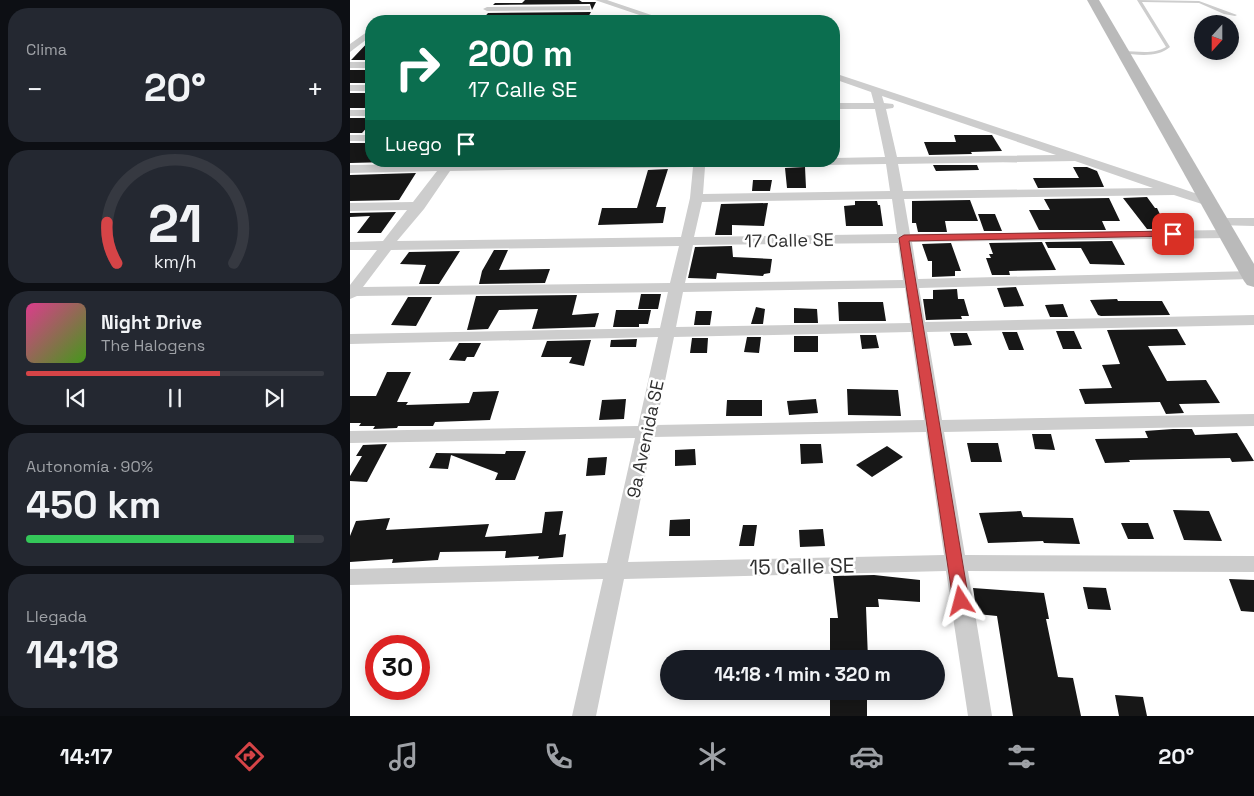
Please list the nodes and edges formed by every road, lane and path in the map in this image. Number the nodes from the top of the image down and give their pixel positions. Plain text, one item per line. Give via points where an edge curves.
1 (562, 0) edge
2 (599, 0) edge
3 (1093, 0) edge
4 (1139, 0) edge
5 (587, 8) dead end
6 (487, 9) dead end
7 (555, 12) junction
8 (647, 15) edge
9 (1235, 15) dead end
10 (365, 37) edge
11 (365, 47) edge
12 (352, 48) edge
13 (1123, 52) junction
14 (350, 65) edge
15 (365, 65) edge
16 (840, 80) edge
17 (350, 88) edge
18 (365, 88) edge
19 (877, 98) junction
20 (840, 105) edge
21 (923, 105) junction
22 (365, 112) edge
23 (350, 113) edge
24 (350, 138) edge
25 (365, 138) edge
26 (1072, 158) junction
27 (840, 162) edge
28 (892, 162) junction
29 (399, 167) edge
30 (447, 167) edge
31 (699, 167) edge
32 (350, 169) edge
33 (1176, 191) junction
34 (897, 196) junction
35 (696, 198) junction
36 (1208, 202) junction
37 (419, 206) junction
38 (350, 207) edge
39 (1254, 222) edge
40 (1224, 228) junction
41 (904, 238) junction
42 (687, 241) junction
43 (389, 245) junction
44 (350, 246) edge
45 (1252, 278) edge
46 (911, 284) junction
47 (677, 287) junction
48 (351, 293) edge
49 (1254, 320) edge
50 (918, 327) junction
51 (668, 332) junction
52 (350, 338) edge
53 (1254, 420) edge
54 (934, 427) junction
55 (646, 433) junction
56 (350, 437) edge
57 (955, 563) junction
58 (1254, 564) edge
59 (616, 570) junction
60 (350, 577) edge
61 (584, 716) edge
62 (980, 716) edge

1 - 7 street
2 - 8 street
3 - 13 street
4 - 9 lane via 1199,2
4 - 13 lane via 1168,46 1158,52
5 - 7 street
6 - 7 street
10 - 12 street
11 - 12 street
13 - 36 street
14 - 15 street
16 - 19 street
17 - 18 street
19 - 20 street
19 - 21 street
19 - 21 street
19 - 28 street
21 - 26 street
22 - 23 street
24 - 25 street
26 - 28 street
26 - 33 street
27 - 28 street
28 - 34 street
29 - 32 street
30 - 37 street
31 - 35 street, 9a Avenida SE
33 - 34 street
33 - 36 street
34 - 35 street
34 - 41 street
35 - 42 street, 9a Avenida SE
36 - 40 street
37 - 38 street
37 - 43 street
39 - 40 street, 17 Calle SE
40 - 41 street, 17 Calle SE
40 - 45 street
41 - 42 street, 17 Calle SE
41 - 46 street
42 - 43 street, 17 Calle SE
42 - 47 street, 9a Avenida SE
43 - 44 street, 17 Calle SE
43 - 48 street
45 - 46 street
46 - 47 street
46 - 50 street
47 - 48 street
47 - 51 street, 9a Avenida SE
49 - 50 street
50 - 51 street
50 - 54 street
51 - 52 street
51 - 55 street, 9a Avenida SE
53 - 54 street
54 - 55 street
54 - 57 street
55 - 56 street
55 - 59 street, 9a Avenida SE
57 - 58 street, 15 Calle SE
57 - 59 street, 15 Calle SE
57 - 62 street
59 - 60 street, 15 Calle SE
59 - 61 street, 9a Avenida SE

